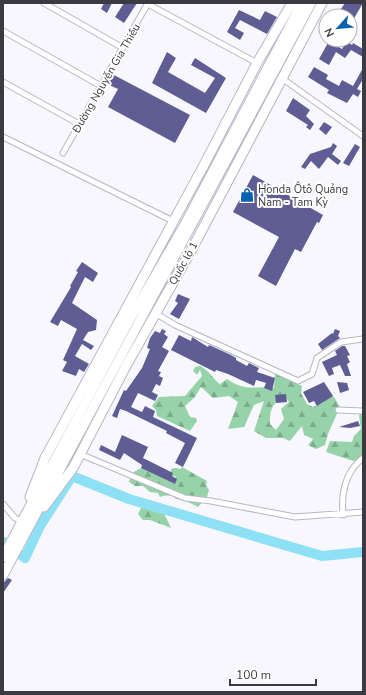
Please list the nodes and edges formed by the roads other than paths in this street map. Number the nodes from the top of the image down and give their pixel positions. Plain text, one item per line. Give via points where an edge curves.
1 (44, 3) edge
2 (147, 3) edge
3 (292, 3) edge
4 (303, 3) edge
5 (322, 3) edge
6 (3, 31) edge
7 (274, 32) junction
8 (284, 37) junction
9 (123, 48) junction
10 (257, 63) junction
11 (283, 79) junction
12 (3, 82) edge
13 (101, 86) junction
14 (79, 124) junction
15 (363, 136) edge
16 (3, 137) edge
17 (63, 153) dead end
18 (204, 165) junction
19 (213, 171) junction
20 (173, 221) junction
21 (146, 273) junction
22 (158, 279) junction
23 (170, 286) junction
24 (155, 313) junction
25 (363, 339) edge
26 (338, 410) dead end
27 (363, 411) edge
28 (80, 454) junction
29 (363, 458) edge
30 (3, 504) edge
31 (363, 512) edge
32 (343, 515) junction
33 (34, 516) junction
34 (25, 524) junction
35 (7, 559) edge
36 (3, 575) edge

1 - 9 street
2 - 9 street, Đường Nguyễn Gia Thiều
2 - 10 street
3 - 7 highway, Quốc lộ 1
4 - 8 highway, Quốc lộ 1
4 - 22 highway, Quốc lộ 1
5 - 11 highway, Quốc lộ 1
6 - 13 street
7 - 8 highway
7 - 10 highway, Quốc lộ 1
8 - 19 highway, Quốc lộ 1
9 - 13 street, Đường Nguyễn Gia Thiều
10 - 18 highway, Quốc lộ 1
11 - 15 street
11 - 23 highway, Quốc lộ 1
12 - 14 street
13 - 14 street, Đường Nguyễn Gia Thiều
14 - 17 street, Đường Nguyễn Gia Thiều
16 - 20 street
18 - 19 highway
18 - 20 highway, Quốc lộ 1
19 - 22 highway, Quốc lộ 1
20 - 21 highway, Quốc lộ 1
21 - 22 highway
21 - 34 highway, Quốc lộ 1 via 44,458
22 - 23 highway
22 - 33 highway, Quốc lộ 1
22 - 34 highway, Quốc lộ 1
23 - 24 highway, Quốc lộ 1
24 - 25 street via 175,325 298,381 312,374 317,358 340,342
24 - 28 highway, Quốc lộ 1
26 - 27 street
28 - 32 street via 185,498 211,500 295,517
28 - 33 highway, Quốc lộ 1 via 73,468 44,507
29 - 32 street via 353,469 344,486 341,499
30 - 34 street via 15,518
31 - 32 street
33 - 34 highway, Quốc lộ 1
34 - 35 highway, Quốc lộ 1
35 - 36 highway, Quốc lộ 1

